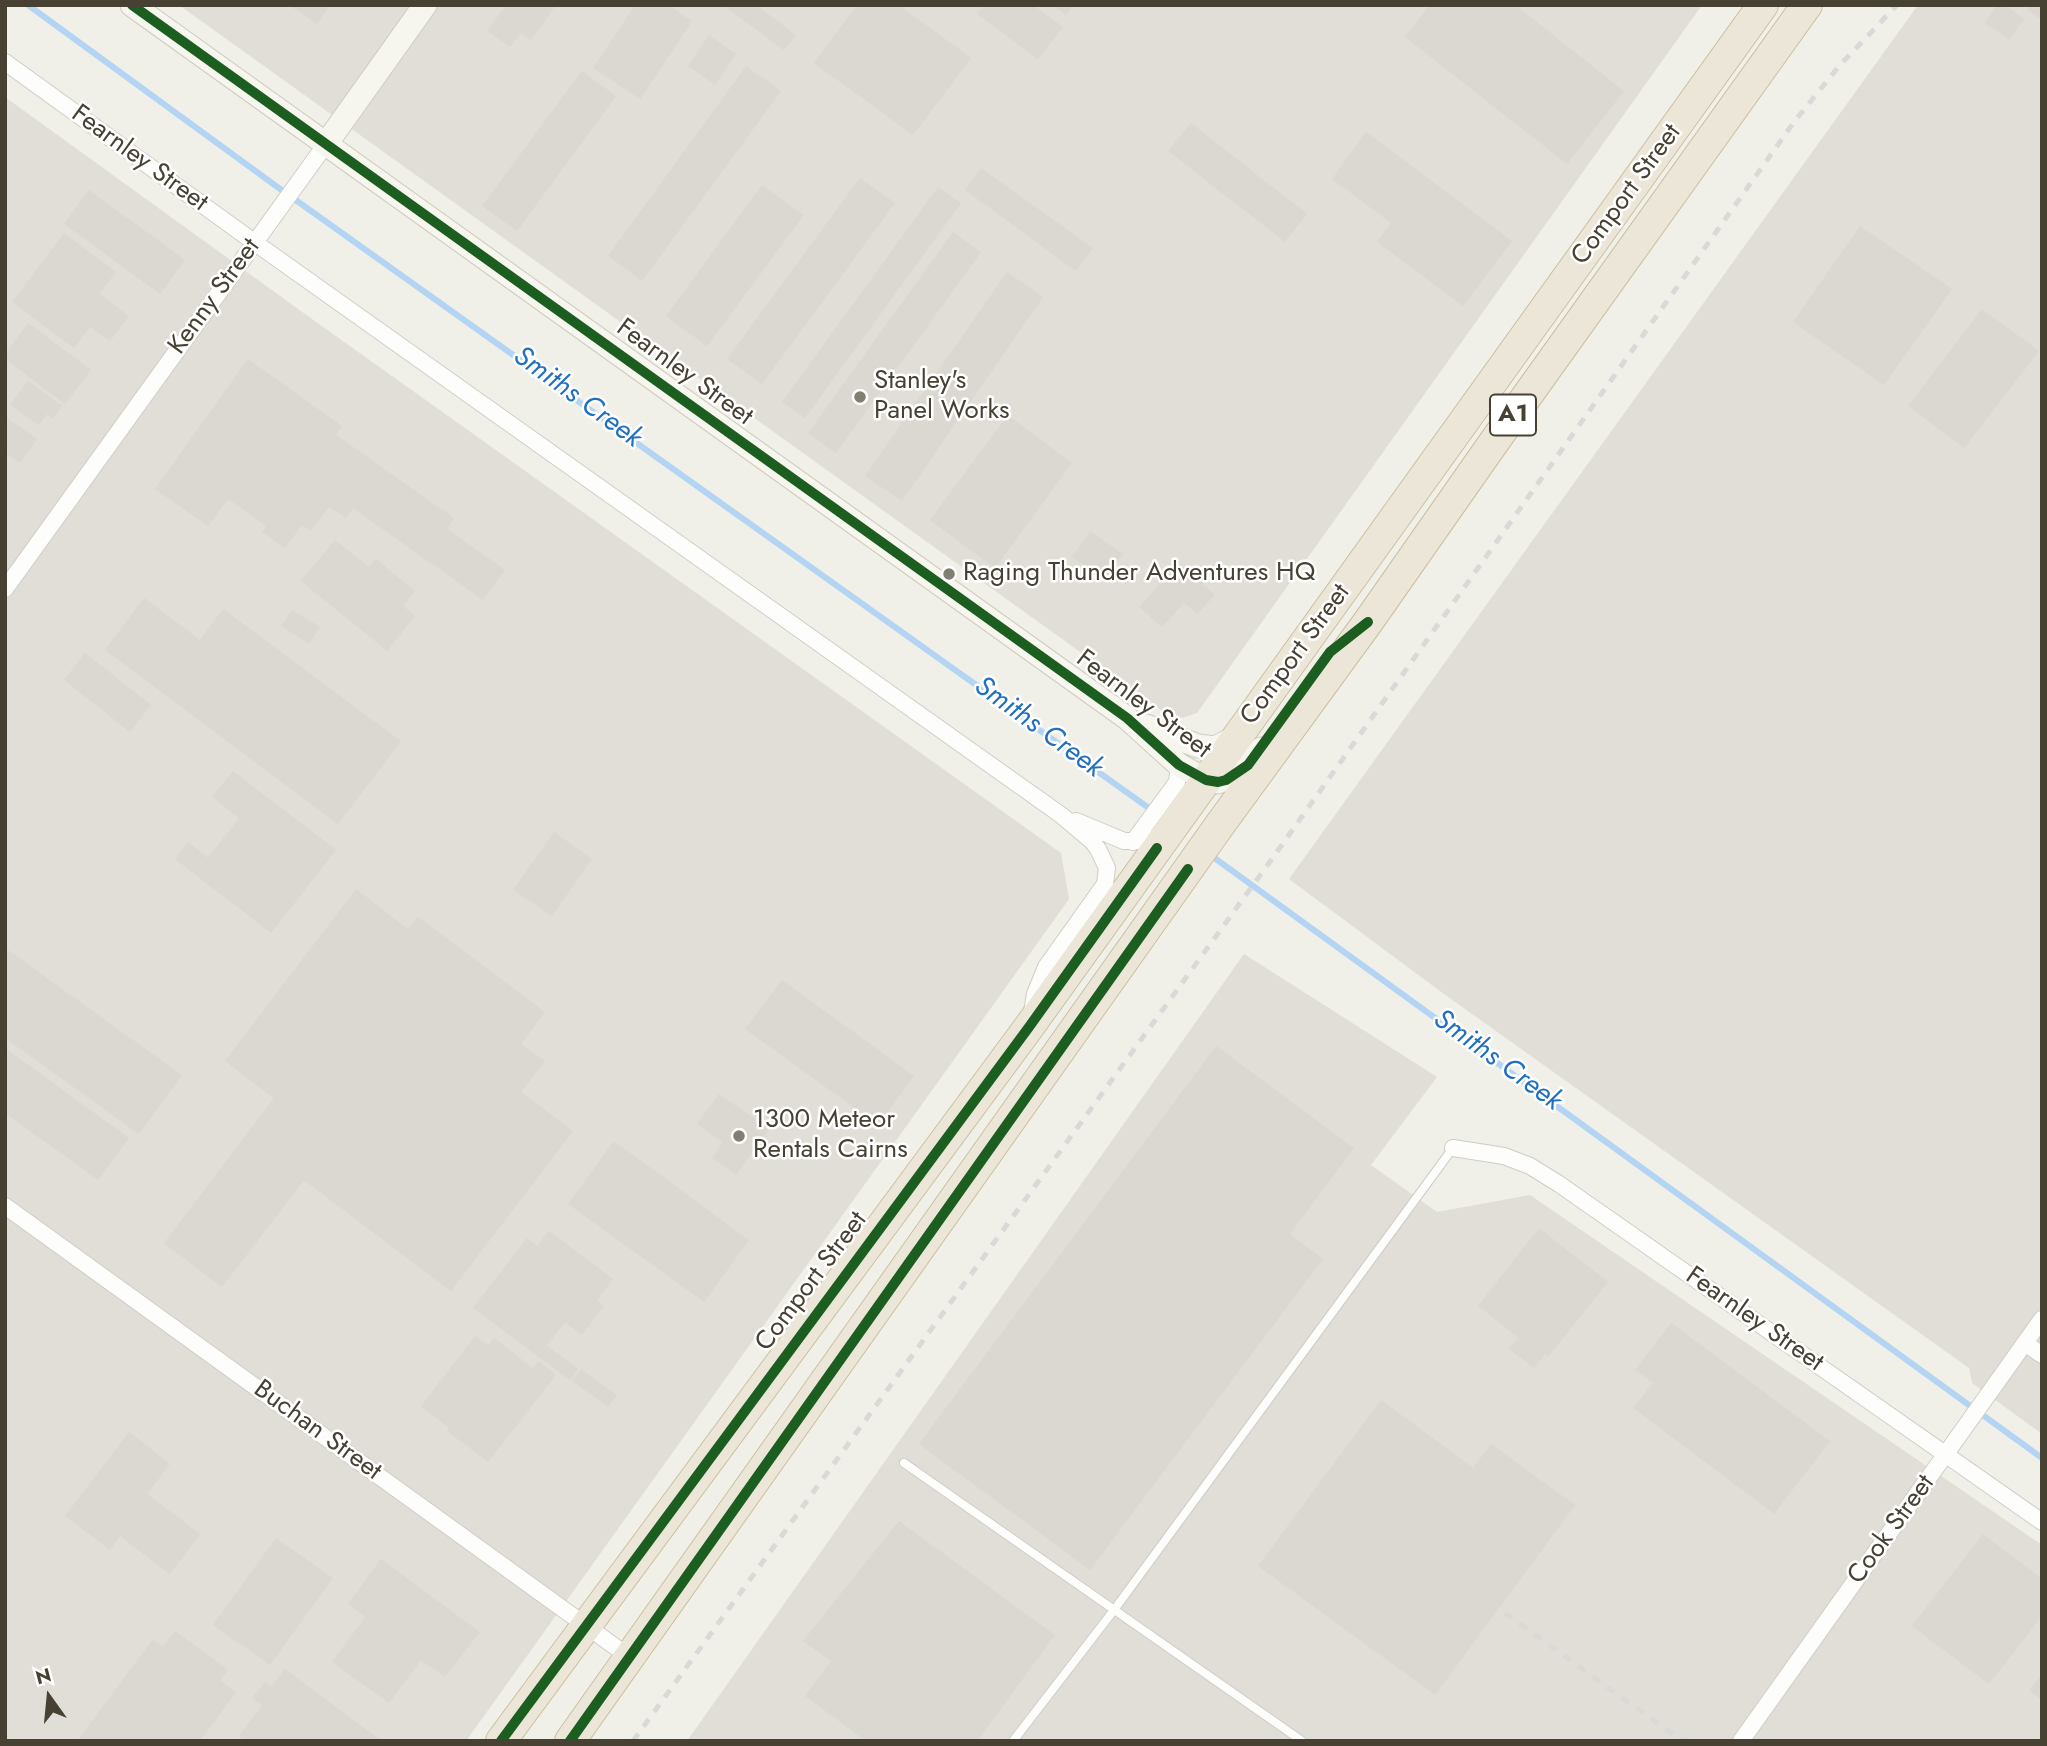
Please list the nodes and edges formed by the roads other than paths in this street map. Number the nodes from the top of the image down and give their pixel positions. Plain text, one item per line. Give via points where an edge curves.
1 (132, 5) edge
2 (425, 5) edge
3 (1763, 5) edge
4 (1807, 5) edge
5 (5, 62) edge
6 (326, 144) junction
7 (254, 242) junction
8 (6, 588) edge
9 (1368, 622) junction
10 (1126, 718) junction
11 (1238, 736) junction
12 (1179, 765) junction
13 (1206, 780) junction
14 (1061, 815) junction
15 (1149, 842) junction
16 (1029, 1027) junction
17 (1453, 1148) joint
18 (5, 1206) edge
19 (2042, 1319) edge
20 (2025, 1343) junction
21 (2042, 1355) edge
22 (1946, 1454) junction
23 (904, 1463) dead end
24 (2042, 1522) edge
25 (1114, 1610) junction
26 (585, 1624) junction
27 (628, 1657) junction
28 (501, 1741) edge
29 (570, 1741) edge
30 (1013, 1741) edge
31 (1302, 1741) edge
32 (1741, 1741) edge

1 - 6 street, Fearnley Street
2 - 6 street, Kenny Street
3 - 11 highway, Comport Street / A1
4 - 9 highway, Comport Street / A1
5 - 7 street, Fearnley Street
6 - 7 street, Kenny Street
6 - 10 street, Fearnley Street
7 - 8 street, Kenny Street
7 - 14 street, Fearnley Street
9 - 13 street via 1330,652 1248,765 1226,780
9 - 27 highway, Comport Street / A1
10 - 11 street, Fearnley Street via 1198,746 1215,748
10 - 12 street, Fearnley Street
11 - 13 highway, Comport Street / A1
12 - 13 street, Fearnley Street
12 - 15 street via 1177,782
13 - 15 highway, Comport Street / A1 via 1187,806
14 - 15 street, Fearnley Street via 1124,841
14 - 16 street, Fearnley Street via 1098,849 1107,876 1042,975
15 - 16 highway, Comport Street / A1
16 - 26 highway, Comport Street / A1
17 - 22 street, Fearnley Street via 1504,1156 1559,1184
17 - 25 lane
18 - 26 street, Buchan Street
19 - 20 street, Cook Street
20 - 21 street
20 - 22 street, Cook Street
22 - 24 street, Fearnley Street
22 - 32 street, Cook Street
23 - 25 lane
25 - 30 lane
25 - 31 lane
26 - 27 street, Buchan Street
26 - 28 highway, Comport Street / A1
27 - 29 highway, Comport Street / A1

